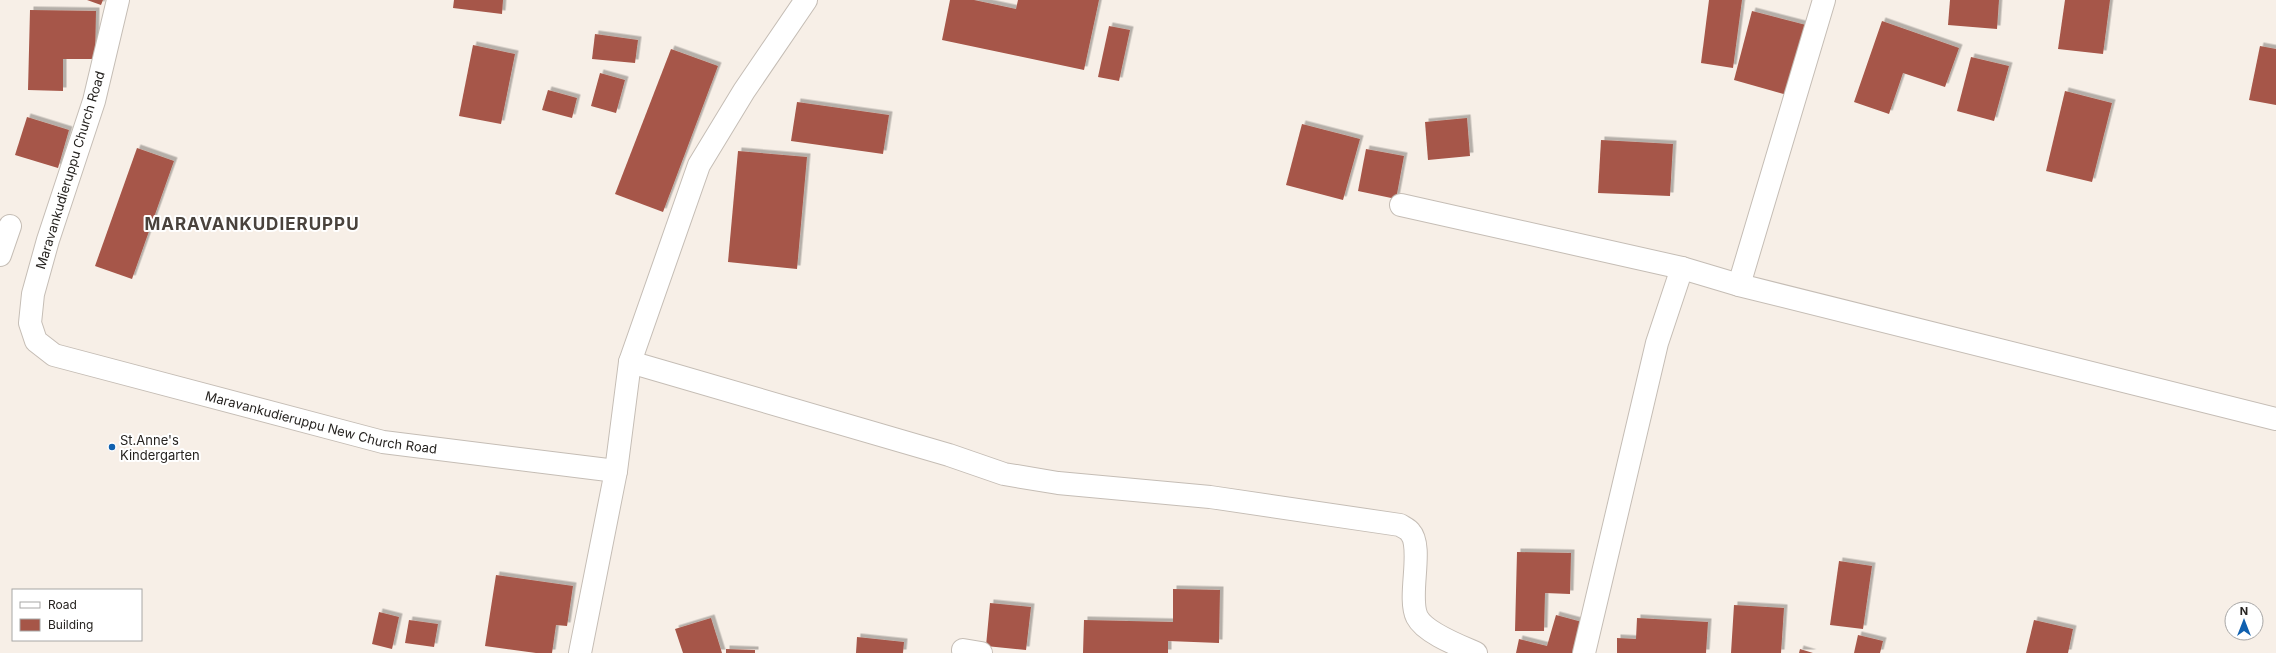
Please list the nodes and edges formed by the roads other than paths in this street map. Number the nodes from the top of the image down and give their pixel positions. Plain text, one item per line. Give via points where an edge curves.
1 (118, 0) edge
2 (806, 0) edge
3 (1824, 0) edge
4 (1401, 205) dead end
5 (10, 226) dead end
6 (0, 255) edge
7 (1682, 268) junction
8 (1739, 285) junction
9 (36, 341) joint
10 (630, 362) junction
11 (2276, 419) edge
12 (616, 471) junction
13 (580, 653) edge
14 (1476, 653) edge
15 (1584, 653) edge

1 - 9 street, Maravankudieruppu Church Road via 94,101 33,294 30,323
2 - 10 street via 744,91 699,165
3 - 8 street
4 - 7 street
5 - 6 street
7 - 8 street
7 - 15 street via 1657,343
8 - 11 street
9 - 12 street, Maravankudieruppu New Church Road via 54,355 382,442
10 - 12 street
10 - 14 street via 950,455 1004,474 1058,483 1210,497 1400,525 1411,532 1415,545 1414,605 1417,617 1432,631
12 - 13 street

